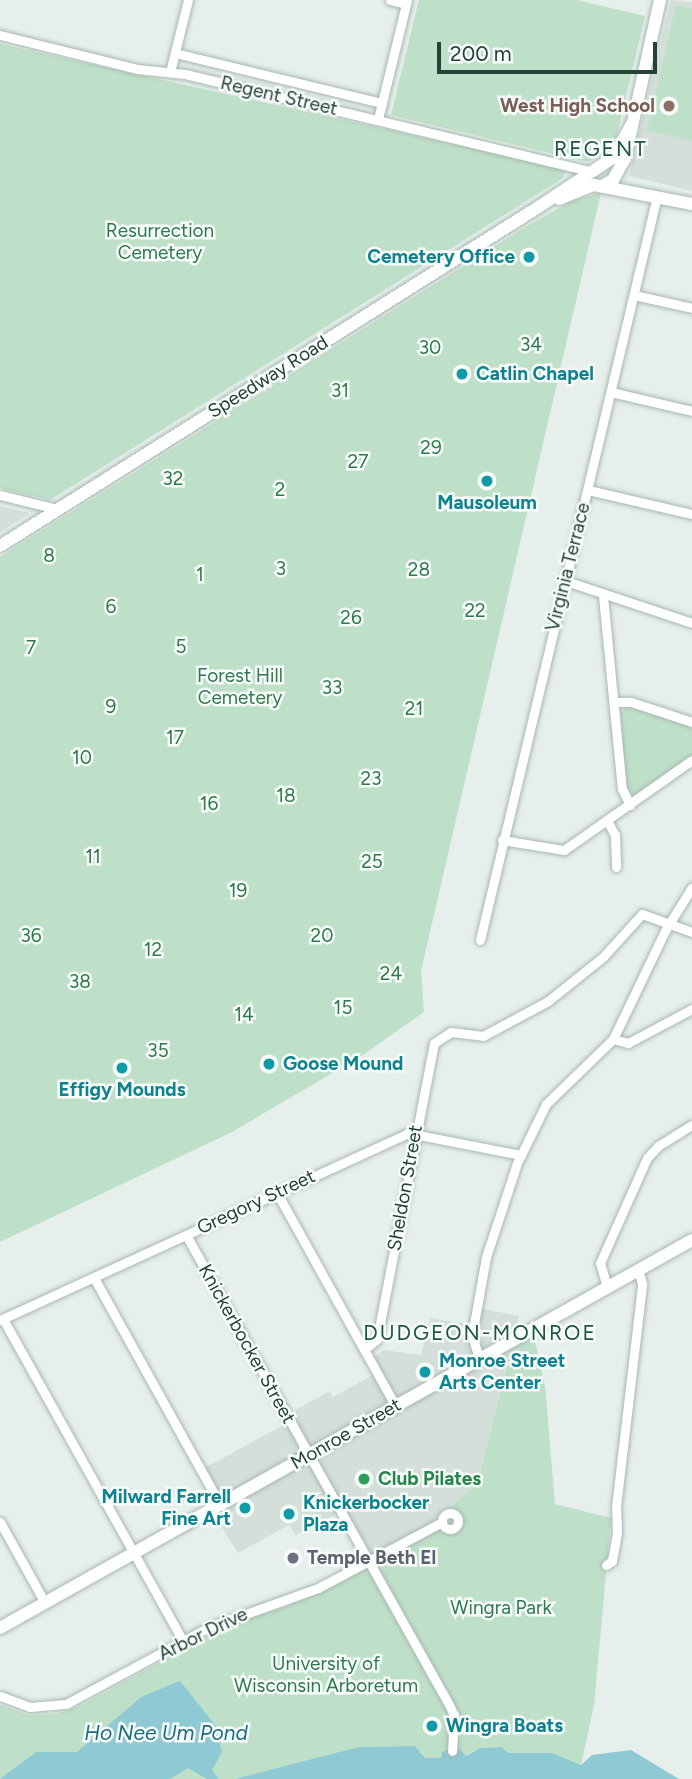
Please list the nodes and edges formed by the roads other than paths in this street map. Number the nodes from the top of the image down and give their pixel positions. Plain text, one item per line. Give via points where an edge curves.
1 (188, 0) edge
2 (390, 0) edge
3 (660, 0) edge
4 (407, 2) edge
5 (0, 35) edge
6 (175, 53) junction
7 (174, 72) junction
8 (382, 103) junction
9 (378, 120) junction
10 (631, 125) junction
11 (585, 173) junction
12 (608, 183) junction
13 (655, 195) junction
14 (692, 204) edge
15 (537, 208) junction
16 (634, 295) junction
17 (692, 309) edge
18 (611, 392) junction
19 (692, 411) edge
20 (588, 490) junction
21 (0, 495) edge
22 (57, 509) junction
23 (692, 514) edge
24 (0, 547) edge
25 (566, 581) junction
26 (603, 596) junction
27 (692, 623) edge
28 (616, 702) junction
29 (692, 722) edge
30 (692, 761) edge
31 (630, 805) junction
32 (608, 821) junction
33 (502, 840) junction
34 (616, 867) dead end
35 (692, 887) edge
36 (670, 922) junction
37 (692, 932) edge
38 (480, 940) dead end
39 (692, 1009) edge
40 (613, 1039) junction
41 (692, 1125) edge
42 (414, 1132) junction
43 (521, 1155) junction
44 (277, 1193) junction
45 (186, 1235) junction
46 (692, 1240) edge
47 (638, 1269) junction
48 (94, 1278) junction
49 (607, 1287) junction
50 (1, 1319) edge
51 (366, 1348) junction
52 (479, 1359) junction
53 (396, 1405) junction
54 (308, 1456) junction
55 (220, 1504) junction
56 (0, 1522) edge
57 (442, 1522) dead end
58 (133, 1553) junction
59 (368, 1560) junction
60 (606, 1565) dead end
61 (45, 1602) junction
62 (0, 1628) edge
63 (183, 1642) junction
64 (0, 1696) edge
65 (452, 1751) dead end

1 - 6 street
2 - 4 street
3 - 10 main road
4 - 8 street
5 - 7 street, Regent Street via 137,69
6 - 7 street
6 - 8 street
7 - 9 street, Regent Street
8 - 9 street
9 - 11 street, Regent Street via 557,162
10 - 11 main road, Speedway Road via 618,152
10 - 12 main road via 625,158
11 - 12 main road, Regent Street
11 - 15 main road, Speedway Road
12 - 13 main road, Regent Street
12 - 15 main road, Speedway Road via 579,188
13 - 14 main road, Regent Street
13 - 16 street, Virginia Terrace
15 - 22 main road, Speedway Road
16 - 17 street
16 - 18 street, Virginia Terrace
18 - 19 street
18 - 20 street, Virginia Terrace
20 - 23 street
20 - 25 street, Virginia Terrace
21 - 22 street
22 - 24 main road, Speedway Road
25 - 26 street
25 - 33 street, Virginia Terrace
26 - 27 street
26 - 28 street
28 - 29 street via 631,702
28 - 31 street via 622,789
30 - 31 street
31 - 32 street
32 - 33 street via 565,850
32 - 34 street via 615,835
33 - 38 street, Virginia Terrace
35 - 36 street
36 - 37 street
36 - 40 street
36 - 42 street, Sheldon Street via 651,913 641,914 603,957 548,1001 482,1036 451,1032 431,1048
39 - 40 street via 628,1043
40 - 43 street via 555,1094
41 - 49 street via 647,1158 600,1263
42 - 43 street
42 - 44 street, Gregory Street
42 - 51 street, Sheldon Street via 377,1339
43 - 52 street via 503,1194 486,1257 472,1335
44 - 45 street, Gregory Street
44 - 51 street
45 - 48 street, Gregory Street
45 - 54 street, Knickerbocker Street
46 - 47 main road, Monroe Street
47 - 49 main road, Monroe Street
47 - 60 street via 642,1284 616,1507 617,1532 612,1561
48 - 50 street, Gregory Street
48 - 55 street
49 - 52 main road, Monroe Street
50 - 58 street
51 - 53 street
52 - 53 main road, Monroe Street
53 - 54 main road, Monroe Street
54 - 55 main road, Monroe Street
54 - 59 street, Knickerbocker Street
55 - 58 main road, Monroe Street
56 - 61 street
57 - 59 street, Arbor Drive
58 - 61 main road, Monroe Street
58 - 63 street
59 - 63 street, Arbor Drive via 297,1597 233,1616
59 - 65 street, Knickerbocker Street via 454,1715
61 - 62 main road, Monroe Street
63 - 64 street, Arbor Drive via 66,1704 30,1707

